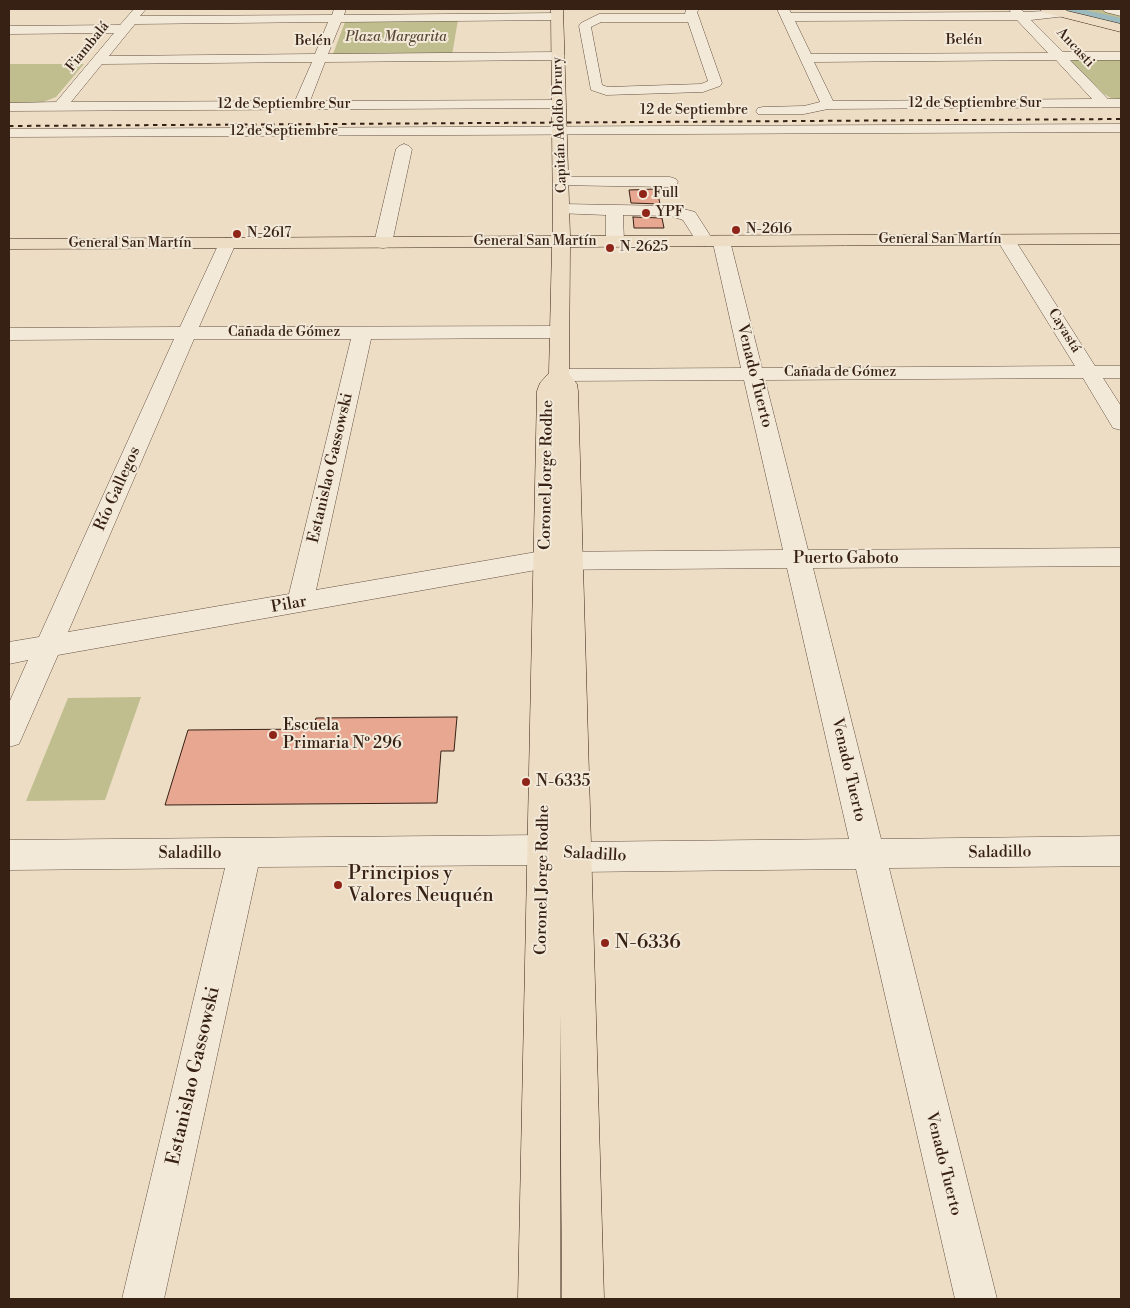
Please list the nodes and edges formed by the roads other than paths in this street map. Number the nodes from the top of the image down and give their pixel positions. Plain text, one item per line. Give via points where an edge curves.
1 (140, 9) edge
2 (1046, 9) edge
3 (1109, 9) edge
4 (1018, 12) edge
5 (1062, 12) junction
6 (1121, 12) edge
7 (557, 13) edge
8 (785, 13) edge
9 (338, 14) edge
10 (620, 14) edge
11 (693, 14) edge
12 (127, 24) junction
13 (1121, 28) edge
14 (9, 30) edge
15 (558, 56) junction
16 (1060, 56) junction
17 (1121, 56) edge
18 (320, 58) junction
19 (806, 58) junction
20 (98, 60) junction
21 (1104, 103) junction
22 (1121, 103) edge
23 (828, 104) junction
24 (301, 105) junction
25 (60, 106) junction
26 (9, 107) edge
27 (559, 108) junction
28 (745, 111) dead end
29 (578, 112) dead end
30 (1121, 128) edge
31 (559, 131) junction
32 (9, 133) edge
33 (404, 150) dead end
34 (561, 182) junction
35 (670, 182) dead end
36 (562, 210) junction
37 (614, 211) junction
38 (1121, 239) edge
39 (1006, 240) junction
40 (713, 241) junction
41 (561, 242) junction
42 (615, 242) junction
43 (227, 243) junction
44 (383, 243) junction
45 (9, 244) edge
46 (560, 332) junction
47 (362, 333) junction
48 (187, 334) junction
49 (9, 335) edge
50 (1089, 372) junction
51 (1121, 372) edge
52 (753, 374) junction
53 (558, 375) junction
54 (1121, 423) edge
55 (1121, 557) edge
56 (798, 559) junction
57 (558, 561) junction
58 (300, 603) junction
59 (48, 646) junction
60 (9, 653) edge
61 (9, 735) edge
62 (543, 850) junction
63 (1121, 851) edge
64 (245, 853) junction
65 (868, 854) junction
66 (9, 855) edge
67 (575, 857) junction
68 (143, 1299) edge
69 (539, 1299) edge
70 (583, 1299) edge
71 (976, 1299) edge

1 - 12 street, Fiambalá
2 - 5 main road
3 - 6 street
4 - 5 street
4 - 8 street
4 - 16 street, Ancasti
5 - 13 main road
7 - 9 street
7 - 15 main road, Capitán Adolfo Drury
8 - 19 street
9 - 12 street
9 - 18 street
10 - 11 street
10 - 11 street via 599,18 585,26 596,87 606,91 703,88 715,82
12 - 14 street
12 - 20 street, Fiambalá
15 - 18 street, Belén
15 - 27 main road, Capitán Adolfo Drury
16 - 17 street, Belén
16 - 19 street, Belén
16 - 21 street, Ancasti
18 - 20 street, Belén
18 - 24 street
19 - 23 street
20 - 25 street, Fiambalá
21 - 22 street, 12 de Septiembre Sur
21 - 23 street, 12 de Septiembre Sur
23 - 28 street, 12 de Septiembre via 804,110
24 - 25 street, 12 de Septiembre Sur
24 - 27 street, 12 de Septiembre Sur
25 - 26 street, 12 de Septiembre Sur
27 - 29 street
27 - 31 main road, Capitán Adolfo Drury
30 - 31 street, 12 de Septiembre
31 - 32 street, 12 de Septiembre
31 - 34 main road, Capitán Adolfo Drury
33 - 44 street
34 - 35 street
34 - 36 main road, Capitán Adolfo Drury
36 - 37 street, Venado Tuerto
36 - 41 main road, Capitán Adolfo Drury
37 - 40 street, Venado Tuerto via 672,211 689,216
37 - 42 street
38 - 39 main road, General San Martín
39 - 40 main road, General San Martín
39 - 50 street, Cayastá
40 - 42 main road, General San Martín
40 - 52 street, Venado Tuerto
41 - 42 main road, General San Martín
41 - 44 main road, General San Martín
41 - 46 main road, Coronel Jorge Rodhe
43 - 44 main road, General San Martín
43 - 45 main road, General San Martín
43 - 48 street, Río Gallegos
46 - 47 street, Cañada de Gómez
46 - 53 main road, Coronel Jorge Rodhe
47 - 48 street, Cañada de Gómez
47 - 58 street, Estanislao Gassowski
48 - 49 street, Cañada de Gómez
48 - 59 street, Río Gallegos
50 - 51 street, Cañada de Gómez
50 - 52 street, Cañada de Gómez
50 - 54 street, Cayastá
52 - 53 street, Cañada de Gómez
52 - 56 street, Venado Tuerto
53 - 57 main road, Coronel Jorge Rodhe via 566,384 567,391
55 - 56 street, Puerto Gaboto
56 - 57 street, Puerto Gaboto
56 - 65 street, Venado Tuerto
57 - 58 street, Pilar via 514,564
57 - 62 main road, Coronel Jorge Rodhe
57 - 67 main road, Coronel Jorge Rodhe
58 - 59 street, Pilar
59 - 60 street, Pilar
59 - 61 street, Río Gallegos
62 - 64 street, Saladillo
62 - 67 street, Saladillo
62 - 69 main road, Coronel Jorge Rodhe
63 - 65 street, Saladillo
64 - 66 street, Saladillo
64 - 68 street, Estanislao Gassowski
65 - 67 street, Saladillo
65 - 71 street, Venado Tuerto
67 - 70 main road, Coronel Jorge Rodhe

